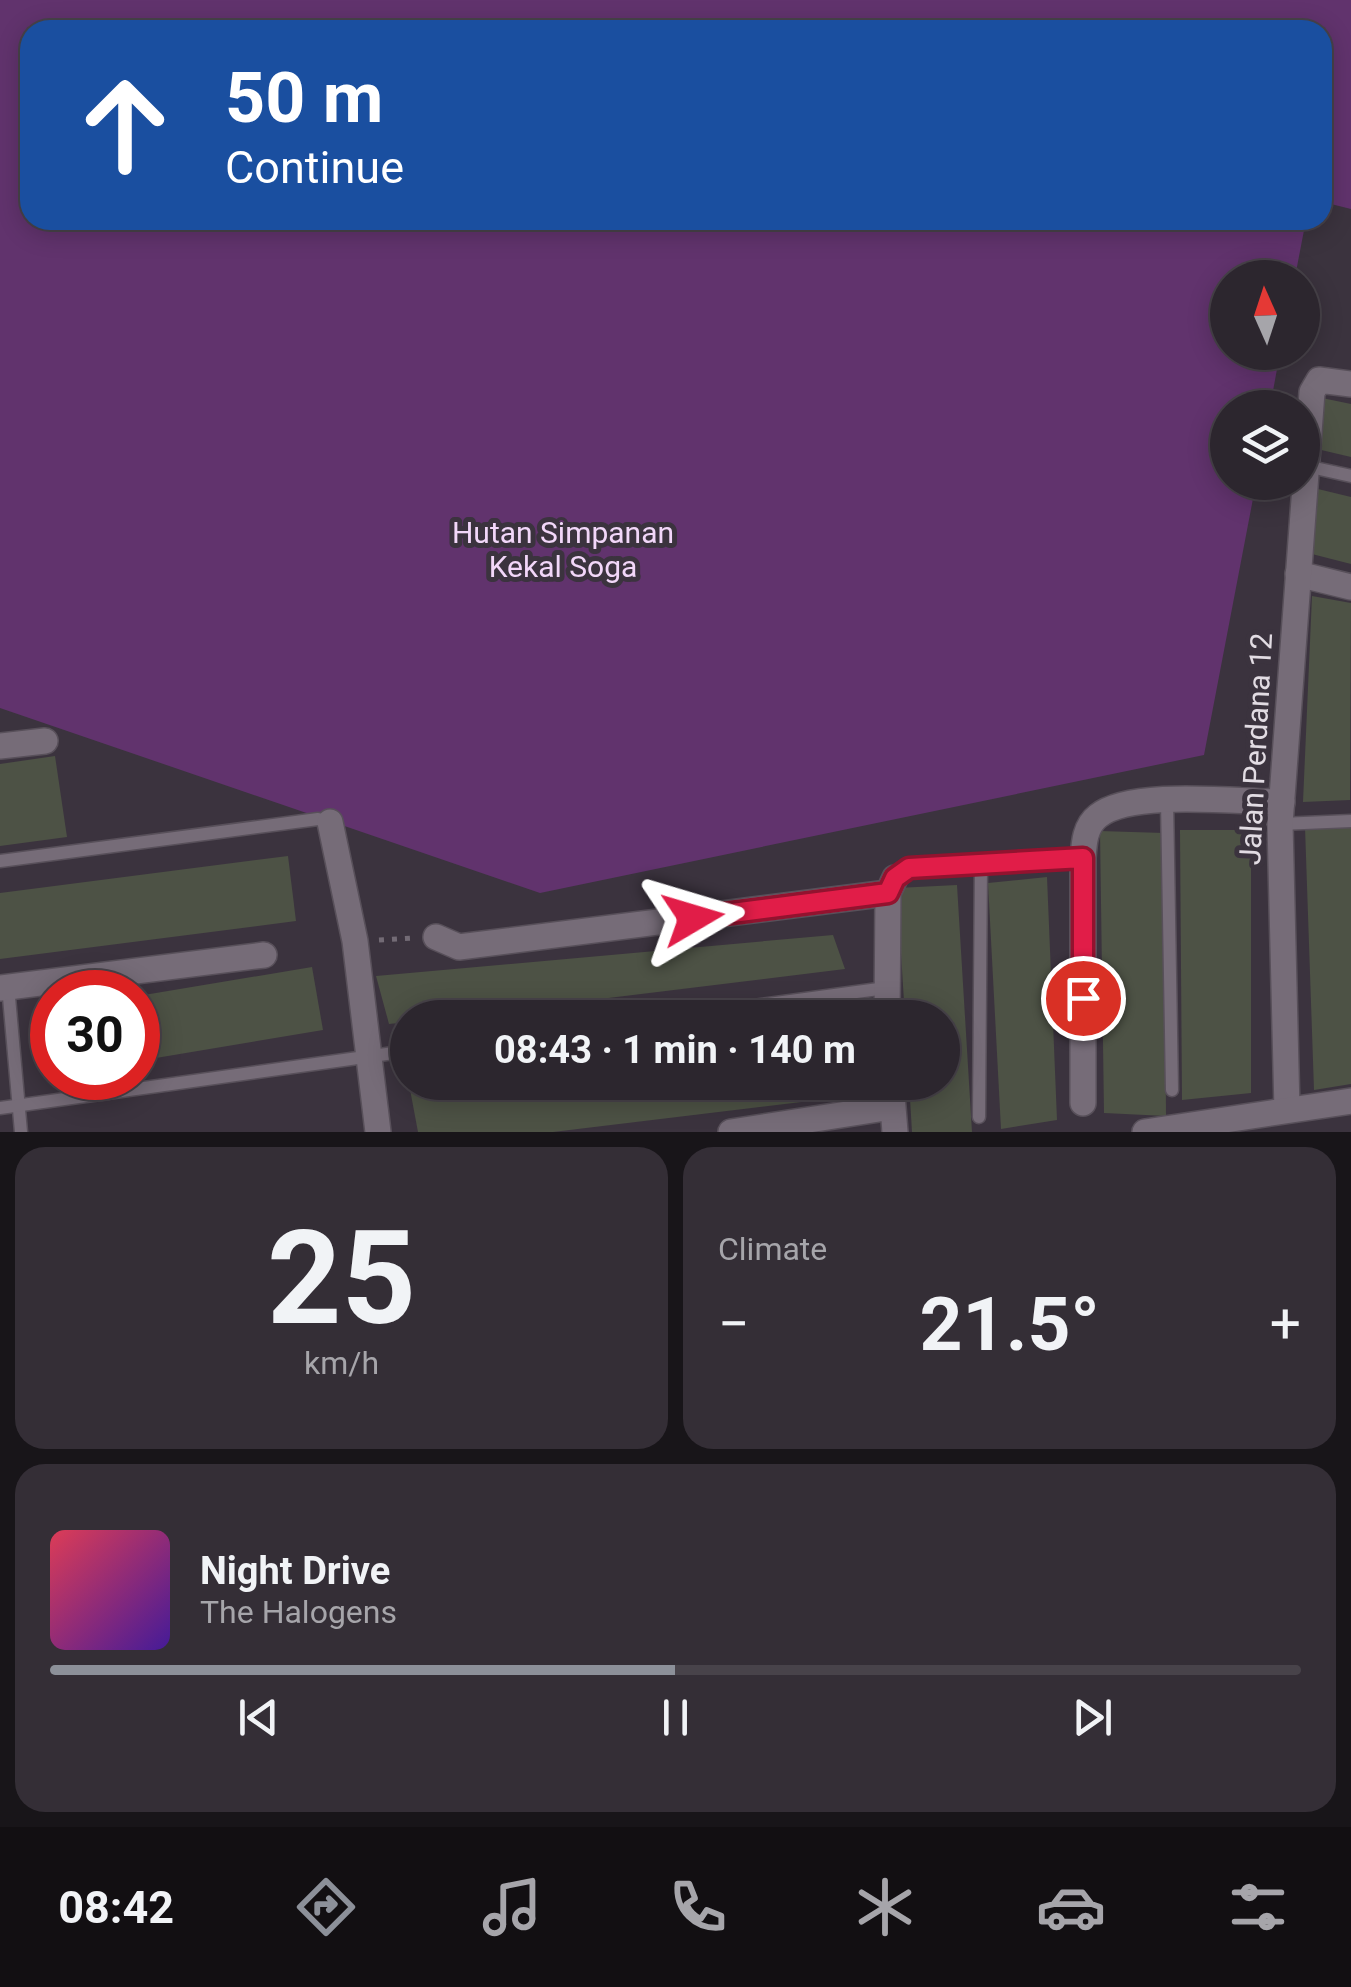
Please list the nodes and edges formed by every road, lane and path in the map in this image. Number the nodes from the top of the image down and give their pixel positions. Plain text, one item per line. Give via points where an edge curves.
1 (1351, 384) edge
2 (1313, 390) edge
3 (1320, 469) edge
4 (1351, 476) edge
5 (1303, 500) edge
6 (1298, 574) junction
7 (1351, 586) edge
8 (45, 741) dead end
9 (0, 746) edge
10 (1167, 801) junction
11 (1281, 813) junction
12 (1351, 821) edge
13 (330, 822) joint
14 (1083, 858) junction
15 (0, 861) edge
16 (981, 862) junction
17 (891, 886) junction
18 (436, 936) joint
19 (354, 941) junction
20 (264, 955) dead end
21 (4, 987) edge
22 (886, 988) junction
23 (797, 1000) edge
24 (886, 1000) edge
25 (390, 1053) edge
26 (370, 1056) junction
27 (1172, 1090) dead end
28 (1351, 1102) edge
29 (1083, 1103) dead end
30 (18, 1106) junction
31 (893, 1107) edge
32 (0, 1108) edge
33 (1288, 1110) junction
34 (980, 1117) dead end
35 (1236, 1125) edge
36 (21, 1132) edge
37 (378, 1132) edge
38 (731, 1132) edge
39 (1144, 1132) edge

1 - 2 street, Jalan Perdana 12 via 1319,380
3 - 4 lane
5 - 6 street, Jalan Perdana 12
6 - 7 street
6 - 11 street, Jalan Perdana 12
8 - 9 street
10 - 11 street
10 - 14 street via 1123,804 1098,816 1085,835
10 - 27 lane
11 - 12 lane
11 - 33 street, Jalan Perdana 12
13 - 15 lane via 318,818
13 - 19 street
14 - 16 lane
14 - 29 street
16 - 17 lane via 909,868
16 - 34 lane
17 - 18 street via 459,947
17 - 22 street
18 - 19 path
19 - 26 street
20 - 21 street
21 - 30 lane
22 - 23 lane
22 - 24 street
25 - 26 lane
26 - 30 lane
26 - 37 street
28 - 33 street
30 - 32 lane
30 - 36 lane
31 - 38 street
33 - 35 street
35 - 39 street

